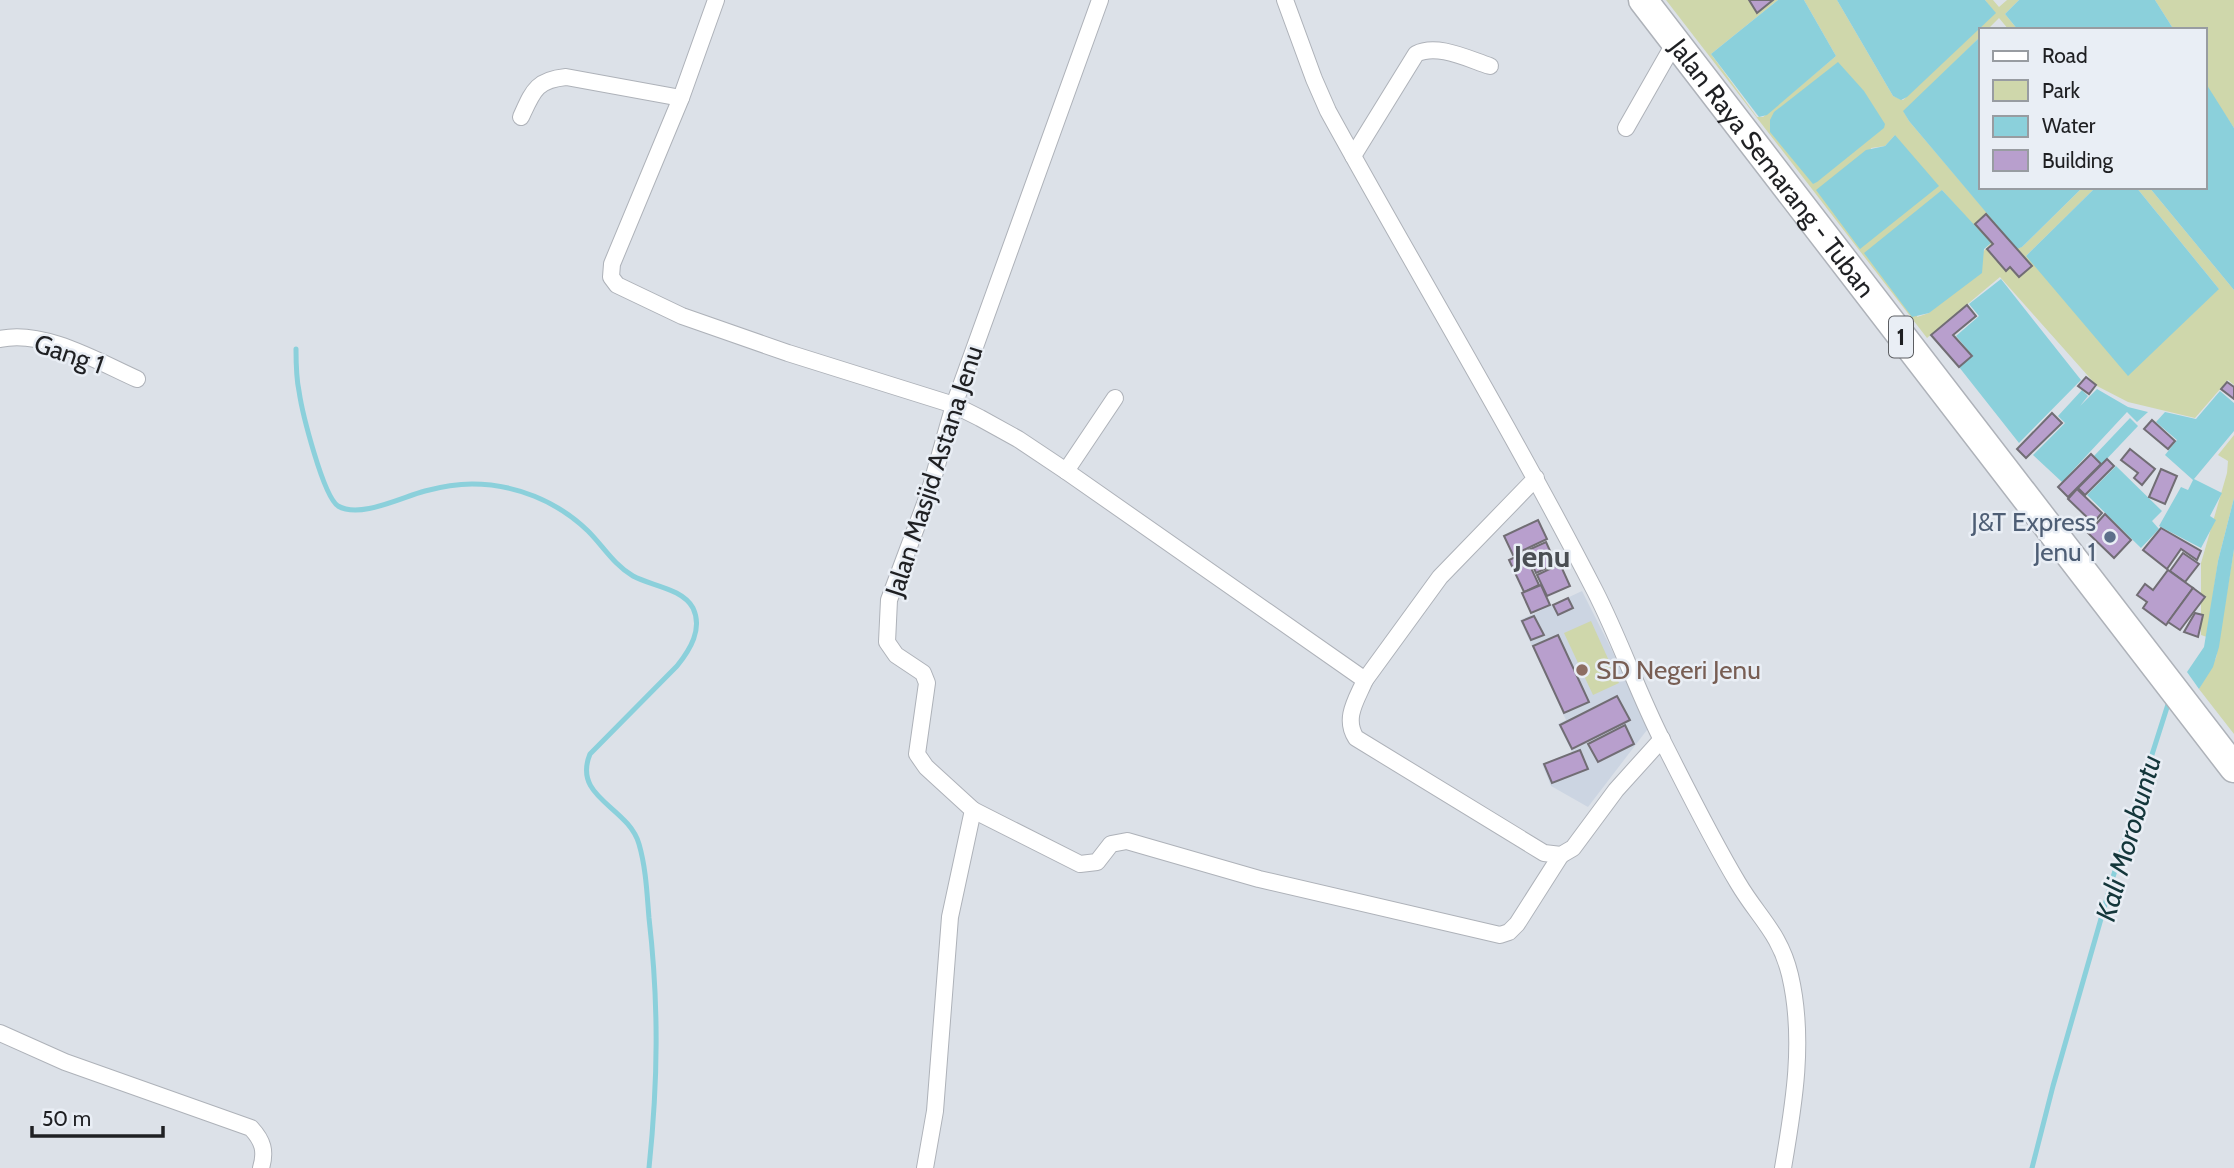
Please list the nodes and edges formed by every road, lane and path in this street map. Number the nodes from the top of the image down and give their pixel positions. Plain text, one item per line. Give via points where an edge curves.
1 (716, 0) edge
2 (1101, 0) edge
3 (1285, 0) edge
4 (1643, 0) edge
5 (1675, 42) junction
6 (1490, 66) dead end
7 (681, 98) junction
8 (521, 117) dead end
9 (1626, 128) dead end
10 (1353, 156) junction
11 (0, 339) edge
12 (137, 379) dead end
13 (1115, 398) dead end
14 (954, 405) junction
15 (1066, 471) junction
16 (1536, 478) junction
17 (1365, 680) junction
18 (1662, 739) junction
19 (2234, 768) edge
20 (974, 810) junction
21 (1561, 855) junction
22 (0, 1033) edge
23 (261, 1168) edge
24 (925, 1168) edge
25 (1783, 1168) edge

1 - 7 street
2 - 14 street, Jalan Masjid Astana Jenu
3 - 10 street via 1314,79
4 - 5 highway, Jalan Raya Semarang - Tuban / 1
5 - 9 street
5 - 19 highway, Jalan Raya Semarang - Tuban / 1
6 - 10 street via 1440,51 1425,49 1416,54
7 - 8 street via 566,77 549,79 540,84
7 - 14 street via 612,264 611,277 617,285 682,316
10 - 16 street
11 - 12 street, Gang 1 via 14,336 61,346
13 - 15 street
14 - 15 street
14 - 20 street, Jalan Masjid Astana Jenu via 929,493 894,583 887,642 926,679 917,754
15 - 17 street
16 - 17 street via 1440,577
16 - 18 street via 1620,641
17 - 21 street via 1351,714 1350,729 1356,738 1544,853
18 - 21 street via 1573,848
18 - 25 street via 1737,881 1774,933 1788,967 1798,1048
20 - 21 street via 1080,864 1097,862 1111,844 1127,841 1259,879 1500,934 1517,924
20 - 24 street via 950,918 935,1111
22 - 23 street via 65,1062 251,1128 261,1139

